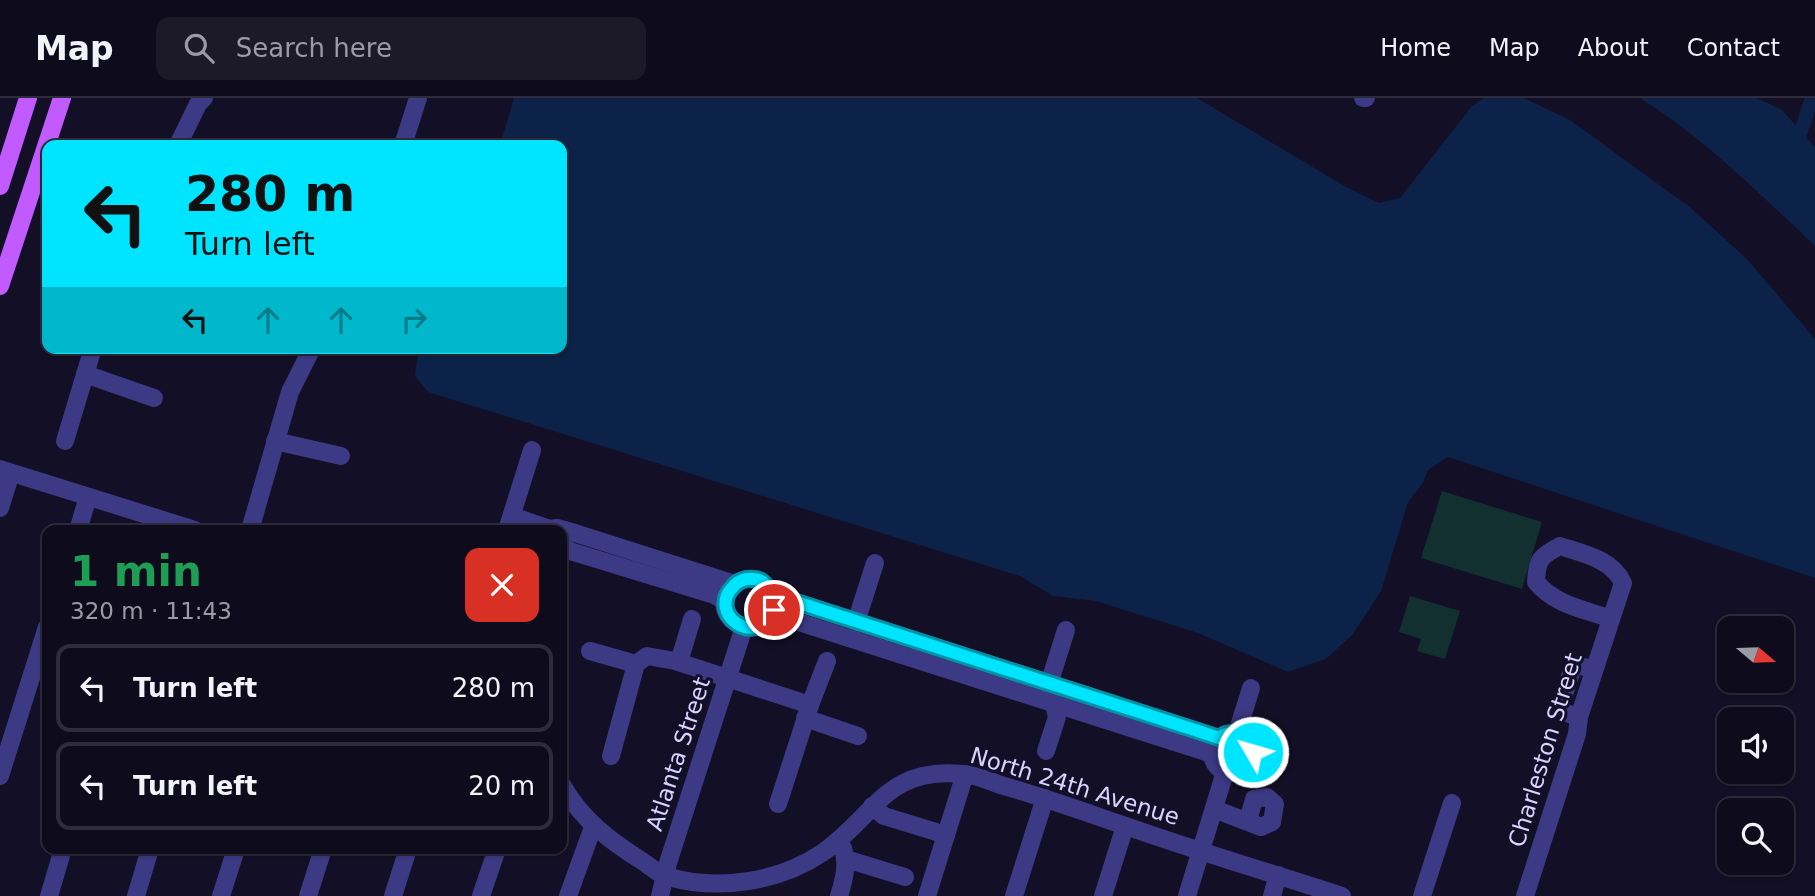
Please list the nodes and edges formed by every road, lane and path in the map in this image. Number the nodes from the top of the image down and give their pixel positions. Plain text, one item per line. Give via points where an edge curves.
1 (29, 98) edge
2 (54, 98) edge
3 (62, 98) edge
4 (180, 98) edge
5 (418, 98) edge
6 (201, 101) edge
7 (54, 122) junction
8 (48, 140) edge
9 (181, 140) edge
10 (405, 140) edge
11 (42, 158) edge
12 (0, 186) edge
13 (0, 286) edge
14 (91, 354) edge
15 (309, 354) edge
16 (85, 374) junction
17 (154, 398) dead end
18 (65, 441) dead end
19 (275, 441) junction
20 (532, 450) dead end
21 (341, 456) dead end
22 (6, 471) edge
23 (88, 497) junction
24 (0, 508) edge
25 (510, 523) edge
26 (80, 525) edge
27 (161, 525) edge
28 (251, 525) edge
29 (567, 530) edge
30 (567, 549) edge
31 (876, 562) dead end
32 (735, 584) junction
33 (774, 594) junction
34 (726, 602) junction
35 (771, 618) junction
36 (1611, 619) junction
37 (692, 620) dead end
38 (856, 622) junction
39 (744, 627) junction
40 (1066, 630) dead end
41 (42, 643) edge
42 (590, 651) dead end
43 (827, 661) dead end
44 (679, 662) junction
45 (636, 664) junction
46 (728, 678) junction
47 (1049, 684) junction
48 (1251, 688) dead end
49 (1052, 703) junction
50 (808, 711) junction
51 (1237, 733) junction
52 (858, 736) dead end
53 (1216, 746) junction
54 (1046, 751) dead end
55 (611, 756) dead end
56 (1225, 772) junction
57 (965, 774) junction
58 (0, 776) edge
59 (567, 792) edge
60 (1045, 798) junction
61 (1452, 803) dead end
62 (778, 804) dead end
63 (872, 806) junction
64 (1214, 809) junction
65 (1248, 821) dead end
66 (1125, 826) junction
67 (593, 827) junction
68 (946, 835) junction
69 (838, 841) junction
70 (1201, 850) junction
71 (62, 854) edge
72 (149, 854) edge
73 (234, 854) edge
74 (321, 854) edge
75 (406, 854) edge
76 (495, 854) edge
77 (846, 859) junction
78 (1278, 875) junction
79 (666, 877) junction
80 (905, 877) dead end
81 (49, 896) edge
82 (136, 896) edge
83 (221, 896) edge
84 (308, 896) edge
85 (393, 896) edge
86 (481, 896) edge
87 (568, 896) edge
88 (660, 896) edge
89 (839, 896) edge
90 (927, 896) edge
91 (1014, 896) edge
92 (1103, 896) edge
93 (1186, 896) edge
94 (1272, 896) edge
95 (1342, 896) edge
96 (1422, 896) edge
97 (1525, 896) edge

1 - 12 main road
2 - 7 main road
3 - 7 main road
4 - 6 street
5 - 10 street
6 - 9 street
7 - 8 main road
11 - 13 main road
14 - 16 street
15 - 19 street via 290,392
16 - 17 street
16 - 18 street
19 - 21 street
19 - 28 street
20 - 25 street
22 - 23 street
22 - 24 street
23 - 26 street
23 - 27 street
29 - 32 street
30 - 34 street
31 - 38 street
32 - 33 street via 752,578
32 - 34 street
33 - 35 street
33 - 38 street
34 - 39 street via 730,618
35 - 39 street via 759,627
35 - 49 street via 786,618
36 - 36 street, Charleston Street via 1546,593 1536,582 1537,564 1546,553 1560,546 1617,571 1623,583
36 - 97 street, Charleston Street
37 - 44 street
38 - 47 street
39 - 46 street, Atlanta Street
40 - 47 street
41 - 58 street
42 - 45 street
43 - 50 street
44 - 45 street via 647,656
44 - 46 street
45 - 55 street
46 - 50 street
46 - 79 street, Atlanta Street
47 - 49 street
47 - 53 street
48 - 51 street
49 - 53 street
49 - 54 street via 1057,717
50 - 52 street
50 - 62 street
51 - 53 street
51 - 56 street via 1248,740 1252,759 1238,772
53 - 56 street via 1219,768
56 - 64 street
57 - 60 street, North 24th Avenue
57 - 63 street, North 24th Avenue via 909,779
57 - 68 street
59 - 67 street, North 24th Avenue
60 - 66 street, North 24th Avenue
60 - 91 street
61 - 96 street
63 - 68 street via 884,816
63 - 69 street, North 24th Avenue
64 - 65 street
64 - 70 street
66 - 70 street, North 24th Avenue
66 - 92 street
67 - 79 street, North 24th Avenue
67 - 87 street
68 - 90 street
69 - 77 street
69 - 79 street, North 24th Avenue via 783,872 750,881 708,883
70 - 78 street, North 24th Avenue
70 - 93 street
71 - 81 street
72 - 82 street
73 - 83 street
74 - 84 street
75 - 85 street
76 - 86 street
77 - 80 street
77 - 89 street
78 - 94 street
78 - 95 street, North 24th Avenue
79 - 88 street, Atlanta Street

